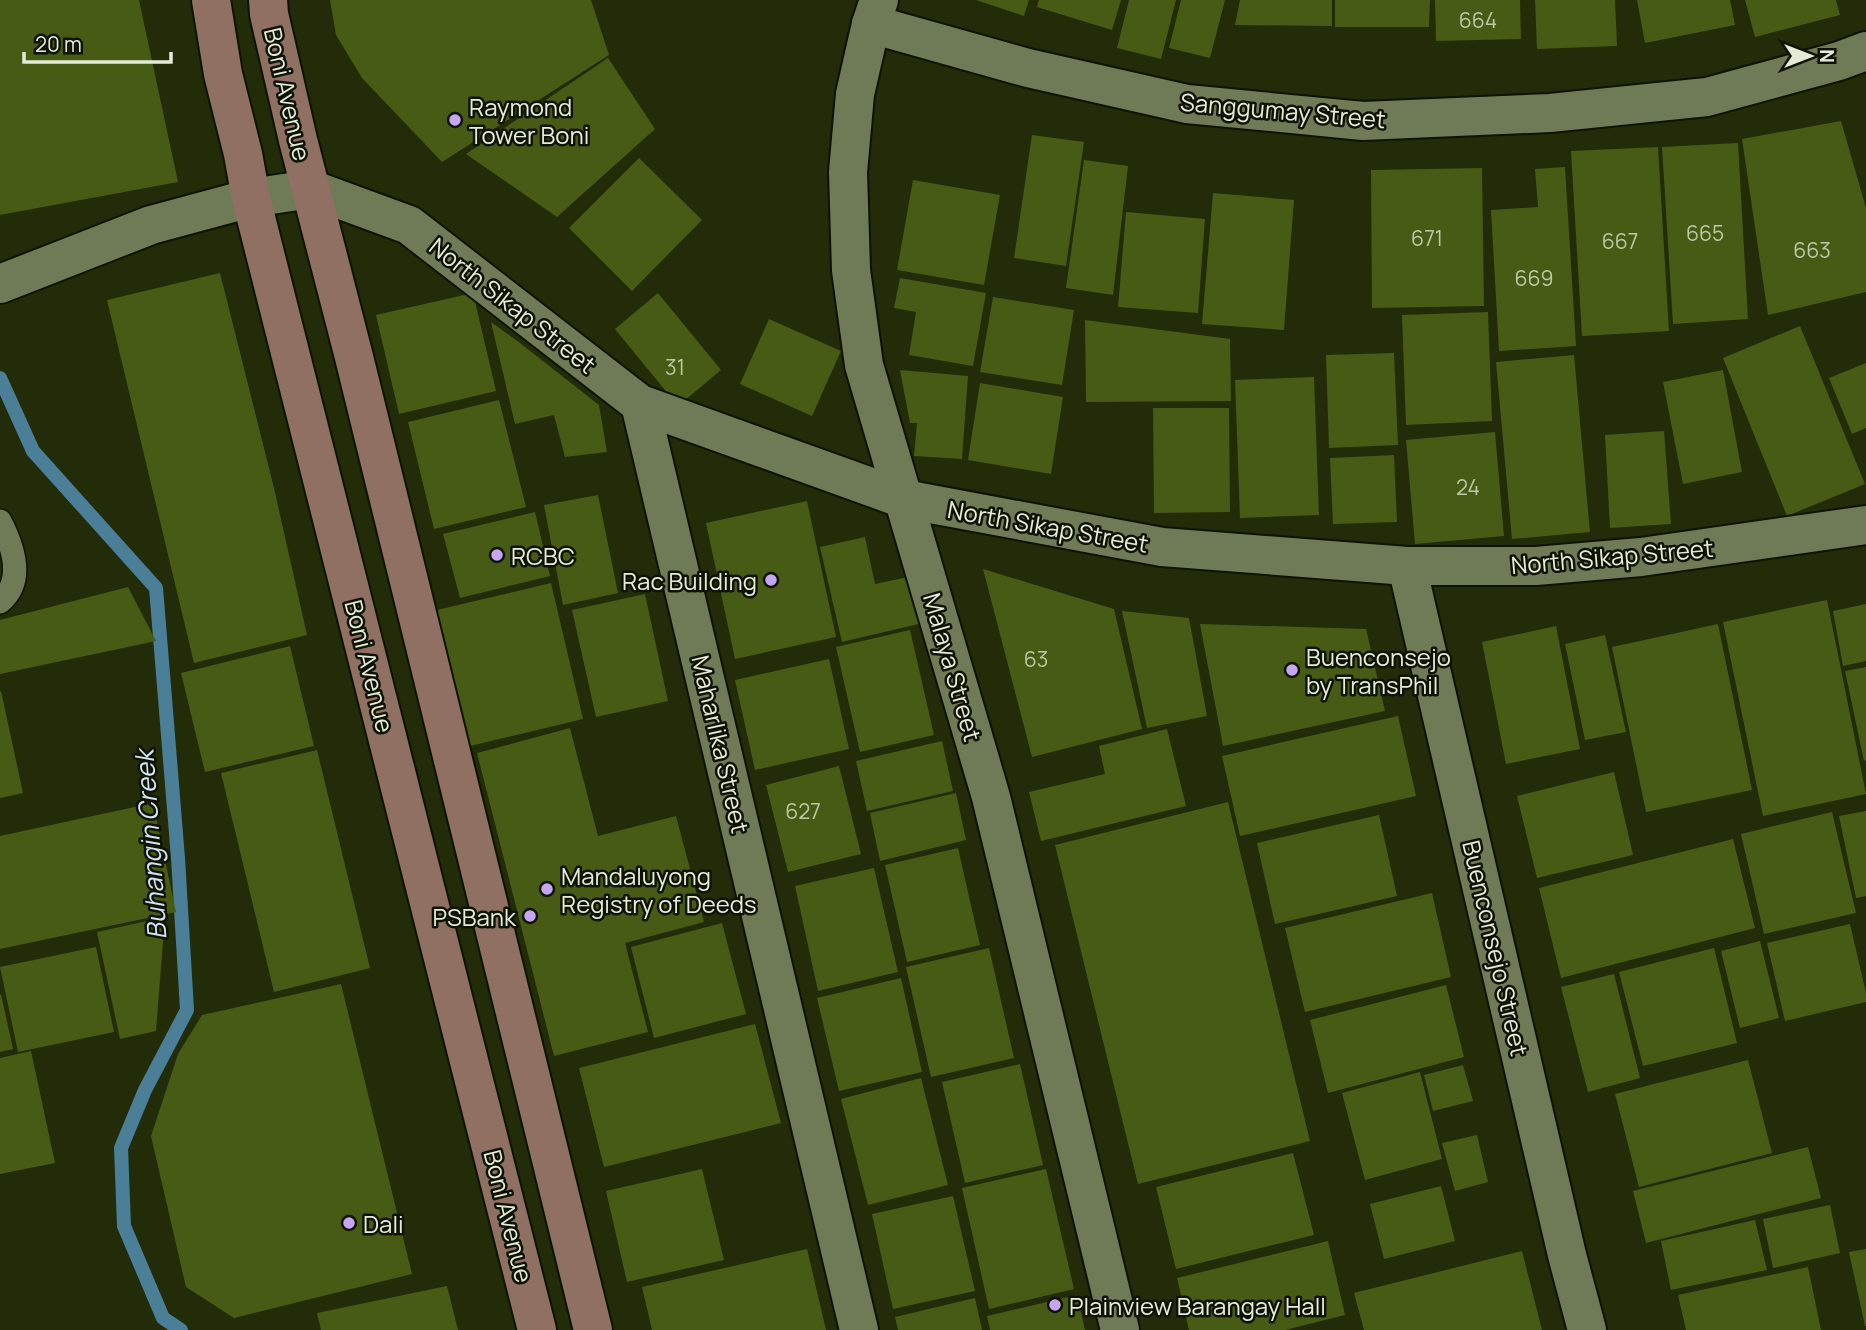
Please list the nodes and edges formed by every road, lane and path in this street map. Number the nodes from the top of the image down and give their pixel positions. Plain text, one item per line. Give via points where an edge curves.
1 (211, 0) edge
2 (268, 0) edge
3 (875, 12) edge
4 (1866, 51) edge
5 (311, 189) junction
6 (251, 198) junction
7 (0, 284) edge
8 (640, 404) junction
9 (904, 499) junction
10 (0, 521) edge
11 (1866, 525) edge
12 (1407, 566) junction
13 (0, 602) edge
14 (537, 1330) edge
15 (593, 1330) edge
16 (859, 1330) edge
17 (1121, 1330) edge
18 (1587, 1330) edge

1 - 6 main road, Boni Avenue
2 - 5 main road, Boni Avenue
3 - 4 street, Sanggumay Street via 1028,68 1187,104 1363,121 1550,113 1707,97
3 - 9 street, Malaya Street via 855,94 848,172 851,270 864,365
5 - 6 street
5 - 8 street, North Sikap Street via 409,225
5 - 15 main road, Boni Avenue
6 - 7 street via 152,225
6 - 14 main road, Boni Avenue
8 - 9 street, North Sikap Street
8 - 16 street, Maharlika Street
9 - 12 street, North Sikap Street via 1162,547
9 - 17 street, Malaya Street via 991,797
10 - 13 lane via 15,563 14,585
11 - 12 street, North Sikap Street via 1641,557 1536,566
12 - 18 street, Buenconsejo Street

